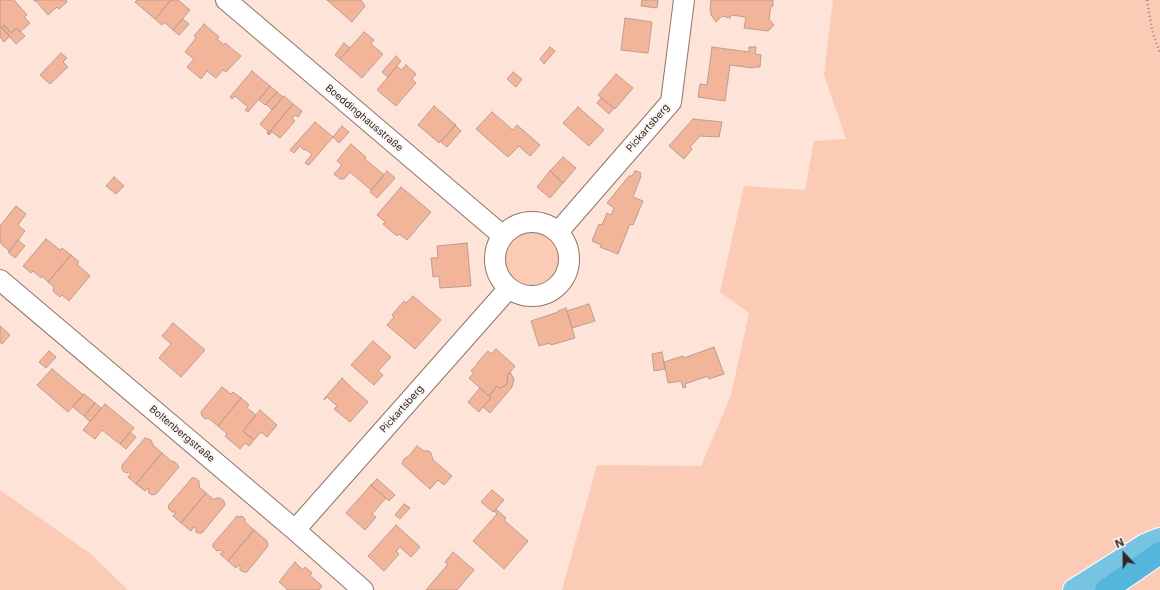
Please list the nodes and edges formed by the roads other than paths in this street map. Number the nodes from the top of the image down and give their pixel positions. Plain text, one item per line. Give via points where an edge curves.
1 (226, 0) edge
2 (684, 0) edge
3 (558, 232) junction
4 (503, 236) junction
5 (0, 280) edge
6 (509, 288) junction
7 (295, 530) junction
8 (1160, 539) edge
9 (1160, 553) edge
10 (363, 590) edge
11 (1074, 590) edge
12 (1106, 590) edge

1 - 4 street, Boeddinghausstraße
2 - 3 street, Pickartsberg via 671,102
3 - 4 street via 550,226 530,222 510,229
3 - 6 street via 566,242 570,260 565,278 557,288 546,295 533,297 520,295
4 - 6 street via 497,246 496,269 501,280
5 - 7 street, Boltenbergstraße
6 - 7 street, Pickartsberg
7 - 10 street, Boltenbergstraße
8 - 11 highway via 1145,545
9 - 12 highway

